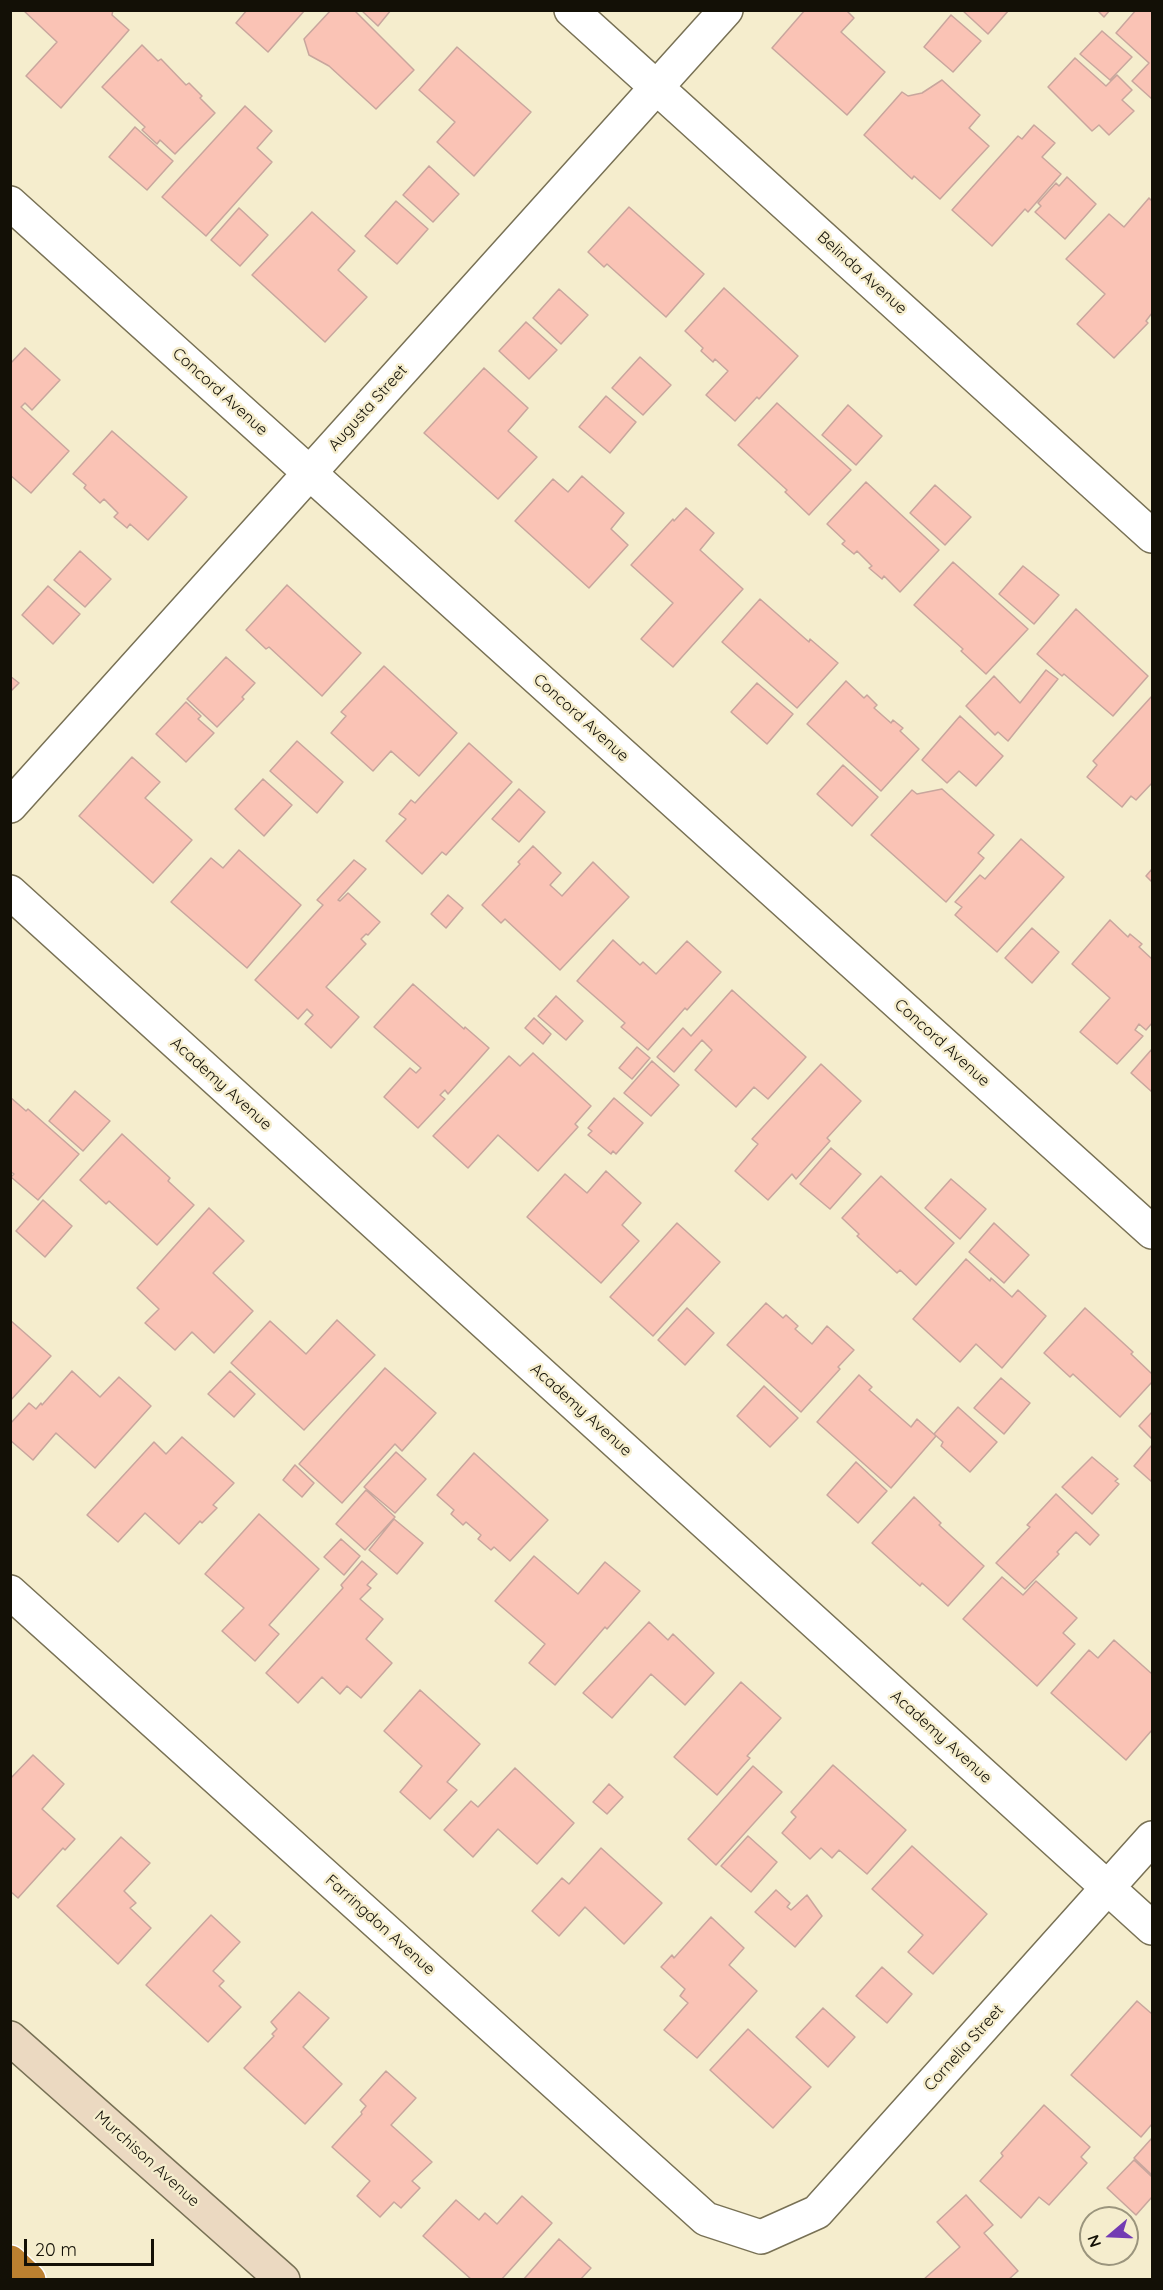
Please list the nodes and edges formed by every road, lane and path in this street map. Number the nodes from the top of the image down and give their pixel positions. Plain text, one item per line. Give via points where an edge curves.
1 (571, 10) edge
2 (726, 10) edge
3 (657, 87) junction
4 (10, 203) edge
5 (309, 473) junction
6 (1152, 536) edge
7 (10, 806) edge
8 (10, 892) edge
9 (1152, 1232) edge
10 (10, 1592) edge
11 (1152, 1838) edge
12 (1107, 1888) junction
13 (1152, 1928) edge
14 (10, 2038) edge
15 (761, 2236) joint
16 (10, 2262) edge
17 (29, 2280) edge
18 (283, 2280) edge

1 - 3 street, Belinda Avenue
2 - 3 street, Augusta Street
3 - 5 street, Augusta Street
3 - 6 street, Belinda Avenue
4 - 5 street, Concord Avenue
5 - 7 street, Augusta Street
5 - 9 street, Concord Avenue
8 - 12 street, Academy Avenue
10 - 15 street, Farringdon Avenue via 706,2219
11 - 12 street, Cornelia Street
12 - 13 street, Academy Avenue
12 - 15 street, Cornelia Street via 817,2212
14 - 18 street, Murchison Avenue
16 - 17 highway

